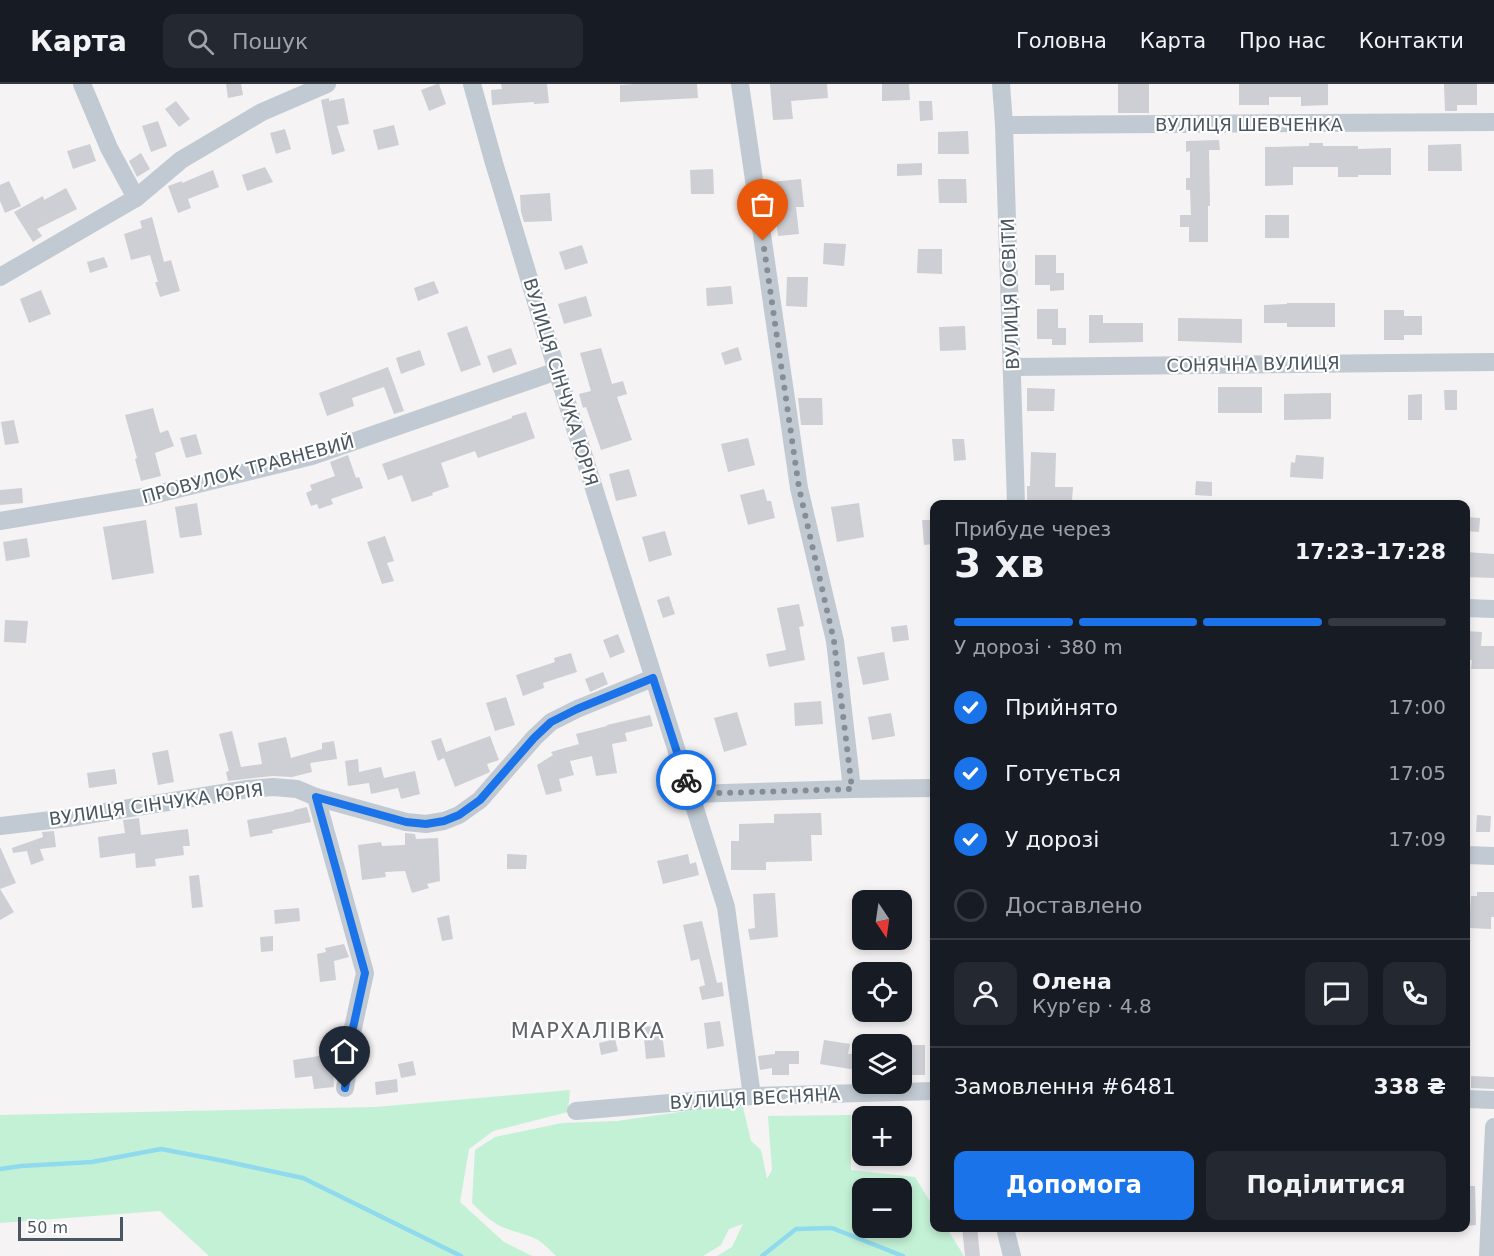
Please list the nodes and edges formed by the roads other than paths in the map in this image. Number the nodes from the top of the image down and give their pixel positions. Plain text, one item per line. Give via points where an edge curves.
1 (82, 84) edge
2 (327, 84) edge
3 (472, 84) edge
4 (740, 84) edge
5 (1000, 84) edge
6 (1494, 122) edge
7 (1004, 125) junction
8 (136, 198) junction
9 (0, 277) edge
10 (1494, 362) edge
11 (1013, 367) junction
12 (557, 371) junction
13 (1016, 500) edge
14 (0, 521) edge
15 (1470, 608) edge
16 (1494, 609) edge
17 (653, 678) junction
18 (930, 788) edge
19 (852, 789) junction
20 (691, 794) junction
21 (316, 797) junction
22 (0, 826) edge
23 (1470, 855) edge
24 (1494, 856) edge
25 (345, 1088) dead end
26 (930, 1091) edge
27 (752, 1095) junction
28 (1470, 1099) edge
29 (1494, 1100) edge
30 (576, 1112) dead end
31 (1494, 1127) edge
32 (1006, 1232) edge
33 (1012, 1256) edge
34 (1488, 1256) edge

1 - 8 street
2 - 8 street via 262,112 181,160
3 - 12 street, ВУЛИЦЯ СІНЧУКА ЮРІЯ
4 - 19 street via 799,488 834,641
5 - 7 street, ВУЛИЦЯ ОСВІТИ
6 - 7 street, ВУЛИЦЯ ШЕВЧЕНКА
7 - 11 street, ВУЛИЦЯ ОСВІТИ
8 - 9 street
10 - 11 street, СОНЯЧНА ВУЛИЦЯ
11 - 13 street, ВУЛИЦЯ ОСВІТИ
12 - 14 street, ПРОВУЛОК ТРАВНЕВИЙ via 312,456 149,496
12 - 17 street, ВУЛИЦЯ СІНЧУКА ЮРІЯ
15 - 16 street
17 - 20 street, ВУЛИЦЯ СІНЧУКА ЮРІЯ
17 - 21 street, ВУЛИЦЯ СІНЧУКА ЮРІЯ via 551,722 480,800 444,821 406,822
18 - 19 street
19 - 20 street
20 - 27 street, ВУЛИЦЯ СІНЧУКА ЮРІЯ via 726,907
21 - 22 street, ВУЛИЦЯ СІНЧУКА ЮРІЯ via 297,789 248,789
21 - 25 street via 365,973
23 - 24 street
26 - 27 street, ВУЛИЦЯ ВЕСНЯНА
27 - 30 street, ВУЛИЦЯ ВЕСНЯНА
28 - 29 street
31 - 34 street
32 - 33 street

